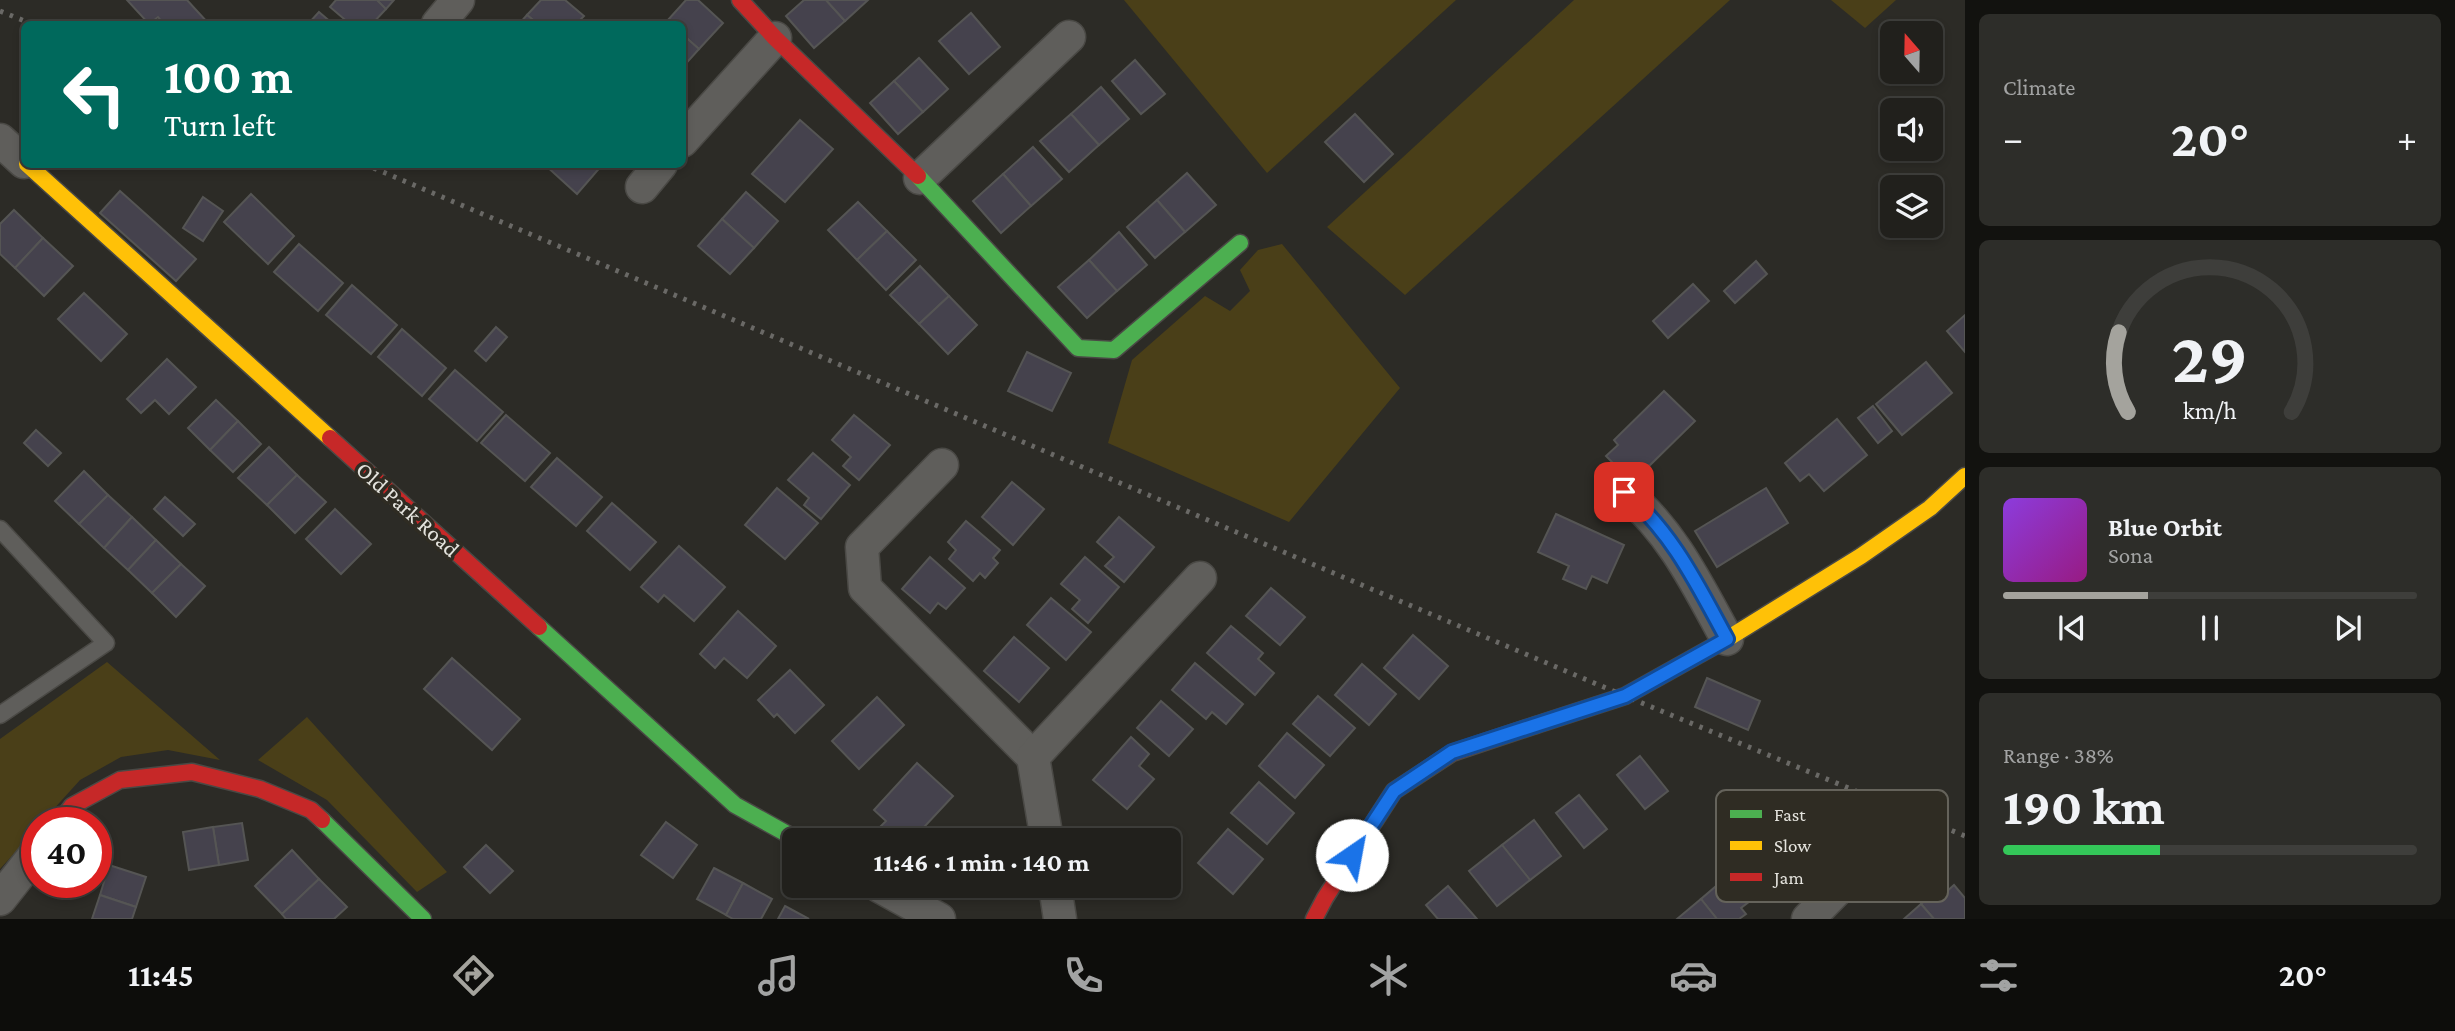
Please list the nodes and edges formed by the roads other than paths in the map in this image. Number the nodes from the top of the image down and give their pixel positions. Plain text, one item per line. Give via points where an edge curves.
1 (458, 0) edge
2 (740, 0) edge
3 (440, 21) edge
4 (1069, 37) dead end
5 (775, 38) junction
6 (686, 137) edge
7 (0, 140) edge
8 (21, 159) edge
9 (32, 168) edge
10 (920, 178) junction
11 (1240, 243) dead end
12 (942, 465) dead end
13 (1965, 476) edge
14 (1624, 492) dead end
15 (0, 529) edge
16 (1200, 579) dead end
17 (1727, 639) junction
18 (0, 715) edge
19 (1033, 757) junction
20 (71, 807) edge
21 (1045, 828) edge
22 (782, 831) edge
23 (21, 872) edge
24 (901, 898) edge
25 (1057, 898) edge
26 (0, 899) edge
27 (1825, 902) edge
28 (423, 919) edge
29 (939, 919) edge
30 (1060, 919) edge
31 (1314, 919) edge
32 (1808, 919) edge

1 - 3 street
2 - 5 street
4 - 10 street
5 - 6 street
5 - 10 street
7 - 8 street, Old Park Road
9 - 22 street, Old Park Road via 735,805
10 - 11 street via 1078,348 1114,350
12 - 19 street via 862,547 865,588
13 - 17 street via 1930,508 1861,556
14 - 17 street via 1644,508 1679,552
15 - 18 lane via 106,643
16 - 19 street
17 - 31 street via 1625,696 1452,752 1394,791
19 - 21 street
20 - 28 street via 120,780 192,772 260,789 311,810
23 - 26 street
24 - 29 street
25 - 30 street
27 - 32 street

